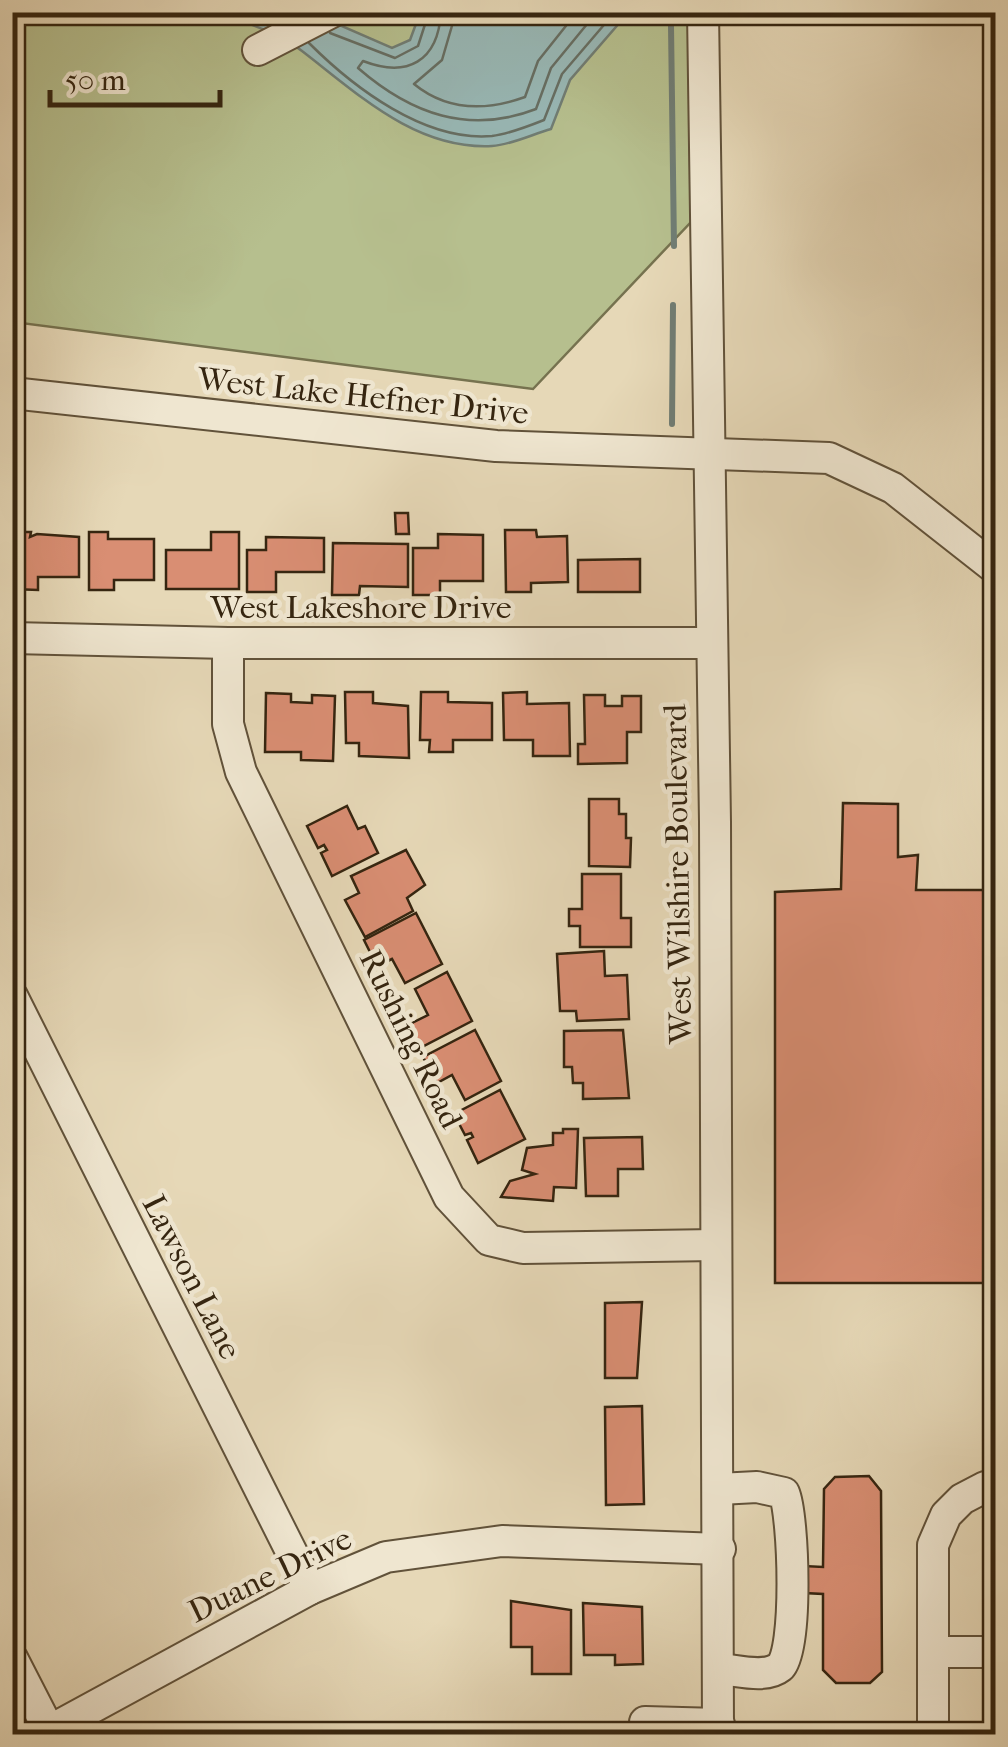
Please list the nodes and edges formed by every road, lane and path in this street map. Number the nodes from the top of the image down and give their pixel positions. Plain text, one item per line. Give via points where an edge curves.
1 (332, 12) edge
2 (703, 12) edge
3 (258, 50) dead end
4 (12, 392) edge
5 (708, 455) junction
6 (991, 555) edge
7 (12, 638) edge
8 (710, 642) junction
9 (228, 644) junction
10 (12, 996) edge
11 (715, 1245) junction
12 (996, 1487) edge
13 (719, 1489) junction
14 (720, 1549) junction
15 (310, 1589) junction
16 (933, 1652) junction
17 (996, 1652) edge
18 (12, 1658) edge
19 (719, 1669) junction
20 (718, 1730) edge
21 (50, 1733) edge
22 (645, 1734) edge
23 (933, 1734) edge

1 - 3 street
2 - 5 street, West Wilshire Boulevard
4 - 5 street, West Lake Hefner Drive via 496,446
5 - 6 street, West Lake Hefner Drive via 828,458 893,488
5 - 8 street, West Wilshire Boulevard
7 - 9 street, West Lakeshore Drive
8 - 9 street, West Lakeshore Drive
8 - 11 street, West Wilshire Boulevard
9 - 11 street, Rushing Road via 228,724 242,772 450,1198 489,1240 523,1248
10 - 15 street, Lawson Lane
11 - 13 street, West Wilshire Boulevard
12 - 16 street via 962,1499 946,1515 933,1545
13 - 14 street, West Wilshire Boulevard
13 - 19 street via 784,1493 791,1637 788,1658 778,1669
14 - 15 street, Duane Drive via 502,1541 386,1557
14 - 19 street, West Wilshire Boulevard
15 - 21 street, Duane Drive
16 - 17 street
16 - 23 street
18 - 21 street
19 - 20 street, West Wilshire Boulevard
20 - 22 street via 645,1722

